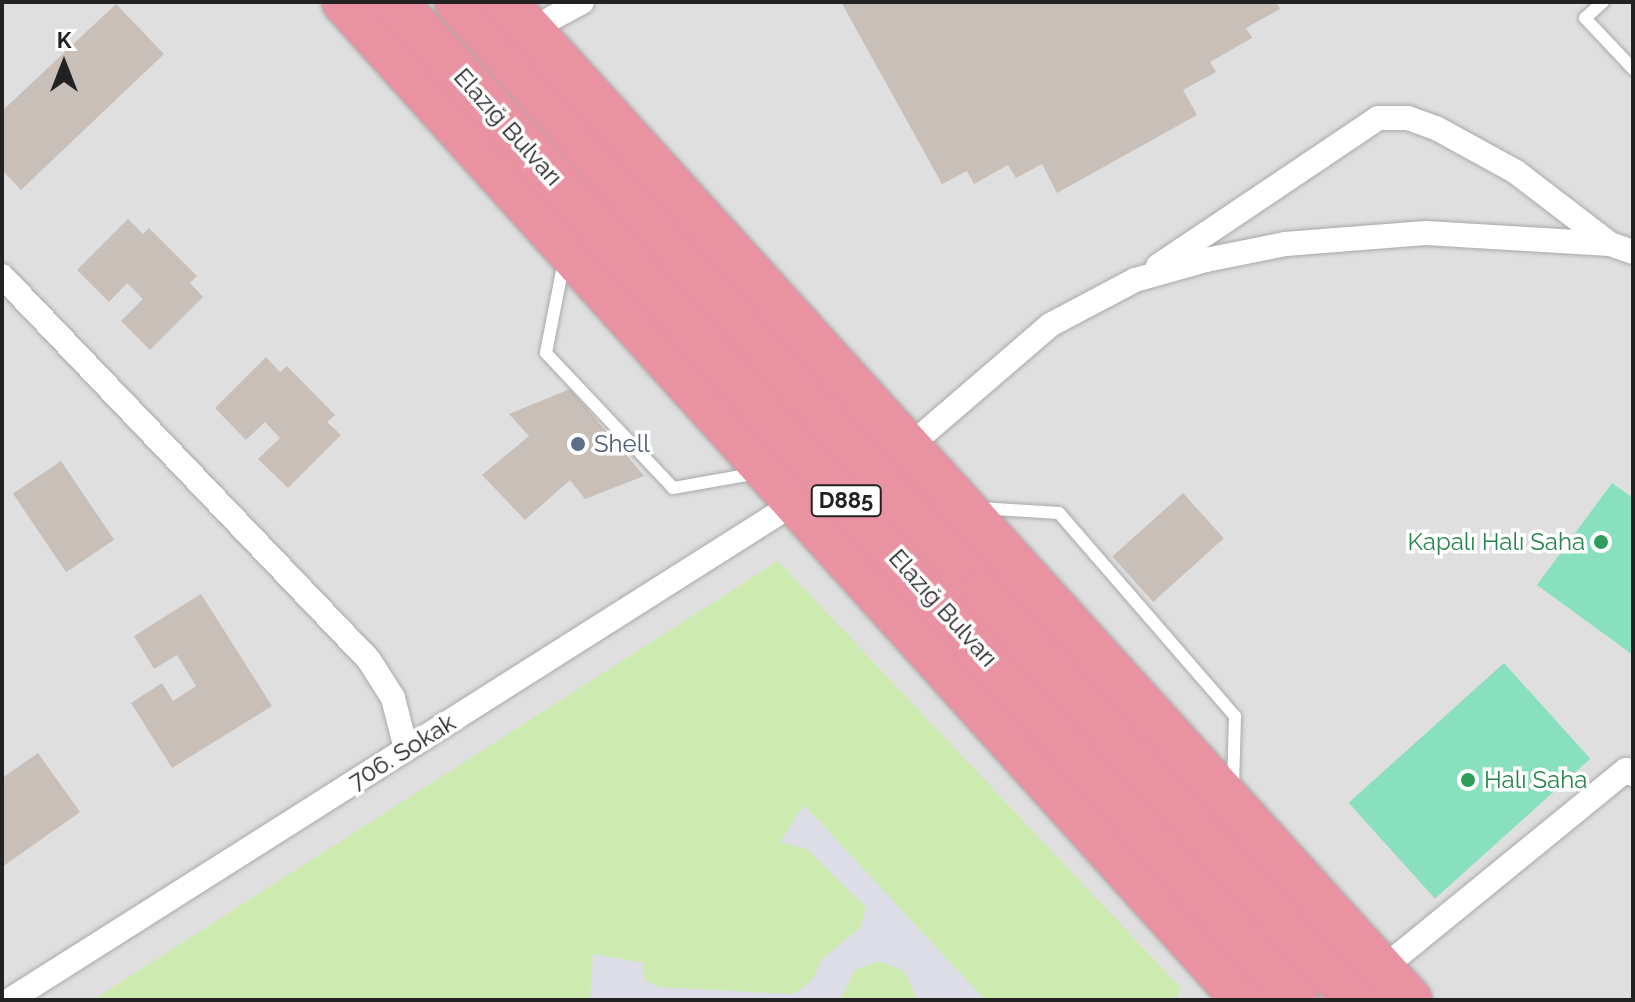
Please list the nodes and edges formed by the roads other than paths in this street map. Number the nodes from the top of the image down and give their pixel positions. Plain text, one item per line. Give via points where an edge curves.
1 (344, 2) edge
2 (395, 2) edge
3 (457, 2) edge
4 (582, 2) edge
5 (1603, 2) edge
6 (518, 16) edge
7 (1633, 69) edge
8 (1610, 244) junction
9 (566, 250) junction
10 (1633, 252) edge
11 (2, 276) edge
12 (1135, 280) junction
13 (906, 449) junction
14 (779, 488) junction
15 (959, 507) junction
16 (406, 749) junction
17 (1633, 774) edge
18 (1233, 808) junction
19 (48, 990) edge
20 (1383, 990) edge
21 (10, 1000) edge
22 (1244, 1000) edge
23 (1297, 1000) edge

1 - 9 highway
2 - 23 highway, Elazığ Bulvarı / D885
3 - 20 highway, Elazığ Bulvarı / D885 via 983,593
4 - 6 street
5 - 7 lane via 1585,18
6 - 13 highway
8 - 10 street
8 - 12 street via 1426,233 1349,237 1285,244
8 - 12 street via 1516,172 1436,128 1408,118 1378,118
9 - 14 highway
9 - 14 lane via 546,353 673,488
11 - 16 street via 369,660 393,698
12 - 13 street via 1050,325
13 - 15 highway
14 - 16 street, 706. Sokak
14 - 22 highway
15 - 18 highway
15 - 18 lane via 1059,513 1235,716
16 - 19 street, 706. Sokak
17 - 20 street via 1626,770
18 - 20 highway
19 - 21 street, 706. Sokak

